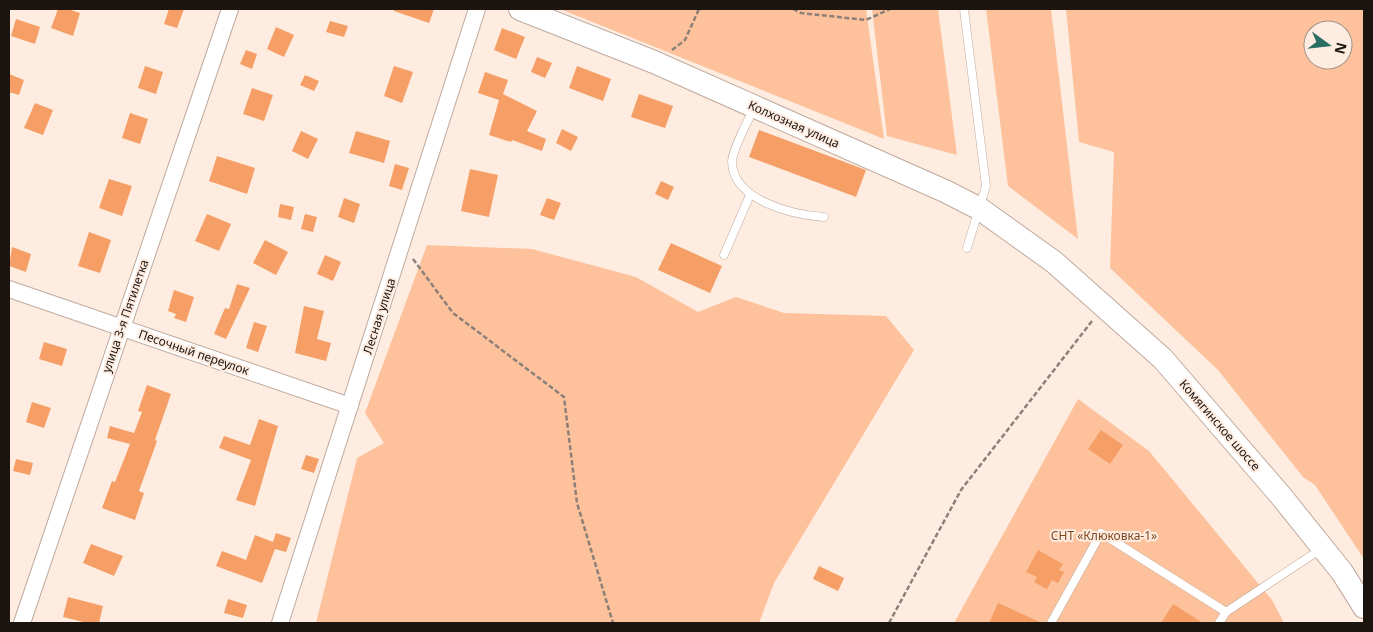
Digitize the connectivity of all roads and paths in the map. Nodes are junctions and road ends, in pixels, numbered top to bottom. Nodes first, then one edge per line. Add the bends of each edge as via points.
1 (230, 9) edge
2 (477, 9) edge
3 (520, 9) edge
4 (699, 9) edge
5 (793, 9) edge
6 (890, 9) edge
7 (964, 9) edge
8 (654, 62) junction
9 (754, 106) junction
10 (750, 195) junction
11 (980, 209) junction
12 (824, 217) dead end
13 (402, 244) junction
14 (967, 248) dead end
15 (724, 255) dead end
16 (1054, 262) joint
17 (9, 289) edge
18 (1103, 306) junction
19 (120, 327) junction
20 (350, 406) junction
21 (1323, 548) junction
22 (1364, 606) edge
23 (1226, 612) junction
24 (22, 623) edge
25 (280, 623) edge
26 (613, 623) edge
27 (889, 623) edge
28 (1051, 623) edge
29 (1219, 623) edge

1 - 19 street, улица 3-я Пятилетка
2 - 13 street, Лесная улица
3 - 8 street, Колхозная улица
4 - 8 path via 685,40
5 - 6 path via 801,13 866,20
7 - 11 lane via 986,186
8 - 9 street, Колхозная улица
9 - 10 lane via 732,160 734,176
9 - 11 street, Колхозная улица
10 - 12 lane via 800,215
10 - 15 lane
11 - 14 lane
11 - 16 street, Колхозная улица
13 - 20 street, Лесная улица
13 - 26 path via 453,313 564,398 577,503
16 - 18 street, Комягинское шоссе
17 - 19 street, Песочный переулок
18 - 21 street, Комягинское шоссе via 1163,359
18 - 27 path via 960,490
19 - 20 street, Песочный переулок
19 - 24 street, улица 3-я Пятилетка
20 - 25 street, Лесная улица
21 - 22 street, Комягинское шоссе
21 - 23 lane
23 - 28 lane via 1101,533
23 - 29 lane

